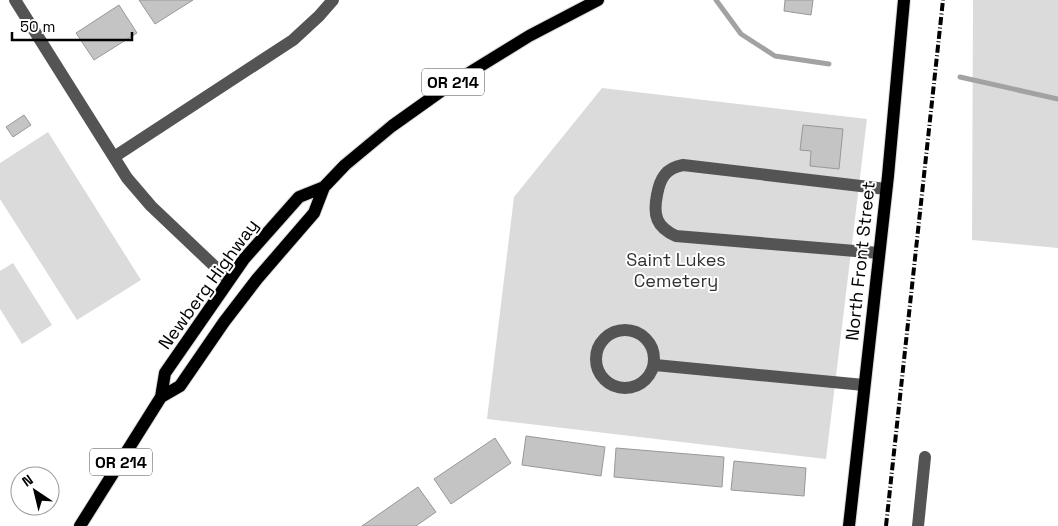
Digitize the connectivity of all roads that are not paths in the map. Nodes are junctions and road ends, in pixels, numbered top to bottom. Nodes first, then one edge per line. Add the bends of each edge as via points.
1 (15, 0) edge
2 (333, 0) edge
3 (598, 0) edge
4 (904, 0) edge
5 (114, 157) junction
6 (324, 187) junction
7 (886, 189) junction
8 (879, 253) junction
9 (229, 280) junction
10 (655, 365) junction
11 (864, 385) junction
12 (161, 397) junction
13 (925, 457) dead end
14 (80, 526) edge
15 (849, 526) edge
16 (918, 526) edge

1 - 5 street
2 - 5 street via 292,40
3 - 6 main road, Newberg Highway / OR 214 via 521,40 429,99 366,146
4 - 7 main road, North Front Street
5 - 9 street via 151,206
6 - 9 main road, Newberg Highway / OR 214 via 298,197
6 - 12 main road, Newberg Highway / OR 214 via 314,213 257,279 180,386
7 - 8 main road, North Front Street
7 - 8 street via 683,165 668,170 662,177 654,208 661,226 676,236
8 - 11 main road, North Front Street
9 - 12 main road, Newberg Highway / OR 214 via 165,373
10 - 10 street via 654,352 648,340 638,332 625,329 602,341 596,353 597,367 603,378 620,388 639,386
10 - 11 street
11 - 15 main road, North Front Street
12 - 14 main road, Newberg Highway / OR 214
13 - 16 street

